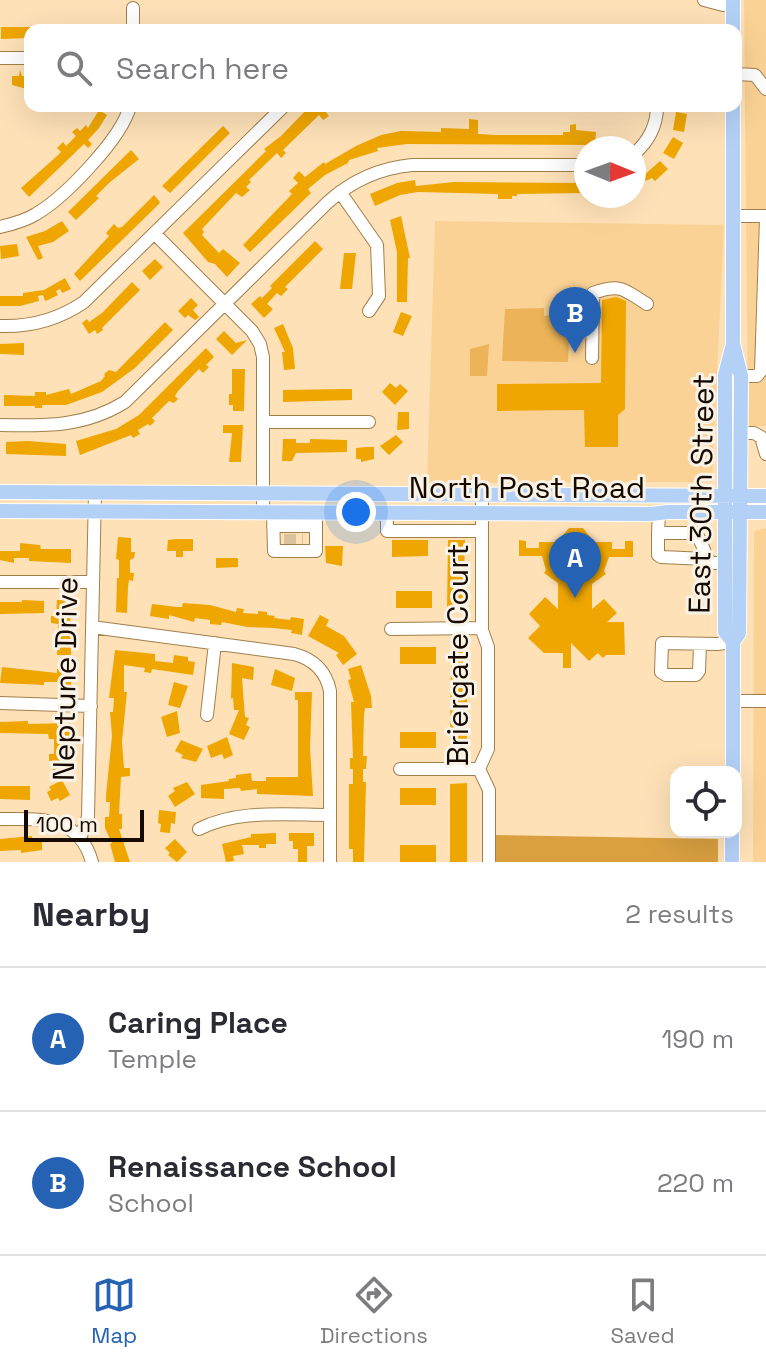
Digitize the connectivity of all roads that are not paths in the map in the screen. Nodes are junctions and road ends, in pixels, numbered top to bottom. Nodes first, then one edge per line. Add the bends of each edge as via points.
1 (704, 0) edge
2 (733, 1) edge
3 (133, 8) dead end
4 (133, 24) edge
5 (733, 24) edge
6 (0, 58) edge
7 (24, 58) edge
8 (742, 74) edge
9 (766, 89) edge
10 (128, 112) edge
11 (278, 112) edge
12 (656, 112) edge
13 (733, 112) edge
14 (646, 139) edge
15 (574, 165) edge
16 (340, 192) junction
17 (733, 216) junction
18 (766, 217) edge
19 (0, 227) edge
20 (155, 234) junction
21 (647, 304) dead end
22 (225, 305) junction
23 (369, 311) dead end
24 (0, 326) edge
25 (733, 344) junction
26 (592, 358) dead end
27 (741, 376) junction
28 (264, 422) junction
29 (369, 422) dead end
30 (0, 425) edge
31 (741, 433) junction
32 (766, 454) edge
33 (0, 492) edge
34 (95, 492) junction
35 (263, 493) junction
36 (482, 494) junction
37 (732, 495) junction
38 (766, 496) edge
39 (0, 511) edge
40 (94, 512) junction
41 (732, 512) junction
42 (766, 512) edge
43 (387, 513) junction
44 (483, 513) junction
45 (659, 513) junction
46 (270, 517) junction
47 (316, 519) junction
48 (482, 531) junction
49 (658, 533) junction
50 (707, 559) junction
51 (725, 563) junction
52 (0, 582) edge
53 (93, 582) junction
54 (92, 627) junction
55 (482, 628) junction
56 (391, 629) dead end
57 (733, 642) junction
58 (215, 643) junction
59 (700, 645) junction
60 (733, 701) junction
61 (766, 701) edge
62 (0, 703) edge
63 (91, 706) junction
64 (207, 715) dead end
65 (733, 766) edge
66 (400, 769) dead end
67 (479, 769) junction
68 (330, 815) junction
69 (0, 819) edge
70 (199, 829) dead end
71 (80, 838) junction
72 (732, 838) edge
73 (92, 862) edge
74 (330, 862) edge
75 (489, 862) edge
76 (732, 862) edge

1 - 2 street via 723,5
2 - 5 main road
3 - 4 street
6 - 7 street
8 - 9 street via 755,75
10 - 19 street via 112,143 54,200 26,219
11 - 20 street
12 - 14 street
13 - 17 main road, East 30th Street
15 - 16 street via 412,165 376,173
16 - 22 street
16 - 23 street via 377,245 379,296
17 - 18 street
17 - 25 main road, East 30th Street
18 - 27 street via 761,371
20 - 22 street
20 - 24 street via 78,307 40,323
21 - 26 street via 623,288 593,293
22 - 28 street via 260,344
22 - 30 street via 135,394 110,411 62,425
25 - 27 main road, East 30th Street
25 - 37 main road, East 30th Street via 725,375
27 - 31 main road, East 30th Street
28 - 29 street
28 - 35 street
31 - 32 street via 761,437
31 - 37 main road, East 30th Street
33 - 34 main road, North Post Road
34 - 35 main road, North Post Road
34 - 40 street, Neptune Drive
35 - 36 main road, North Post Road
35 - 46 street
36 - 37 main road, North Post Road
36 - 44 street, Briergate Court
37 - 38 main road, North Post Road
37 - 41 main road, East 30th Street
39 - 40 main road, North Post Road
40 - 46 main road, North Post Road
40 - 53 street, Neptune Drive
41 - 42 main road, North Post Road
41 - 45 main road, North Post Road
41 - 51 main road, East 30th Street
41 - 57 main road, East 30th Street via 739,633
43 - 44 main road, North Post Road
43 - 47 main road, North Post Road
43 - 48 street via 387,531
44 - 45 main road, North Post Road
44 - 48 street, Briergate Court
45 - 49 street
46 - 47 main road, North Post Road
46 - 47 street via 279,540 274,551 316,551 309,540
48 - 55 street, Briergate Court
49 - 50 street via 695,533
49 - 50 street via 661,557
50 - 51 street
51 - 57 main road, East 30th Street via 725,632
52 - 53 street
53 - 54 street, Neptune Drive
54 - 58 street
54 - 63 street, Neptune Drive
55 - 56 street
55 - 67 street, Briergate Court via 488,647 488,749
57 - 59 street
57 - 60 main road, East 30th Street
58 - 64 street
58 - 68 street via 299,655 327,680
59 - 59 street via 662,643 660,670 696,675
60 - 61 street
60 - 65 main road, East 30th Street
62 - 63 street
63 - 71 street, Neptune Drive via 88,817
66 - 67 street
67 - 75 street, Briergate Court via 489,790
68 - 70 street via 242,816
68 - 74 street
69 - 71 street via 53,821
71 - 73 street
72 - 76 main road

